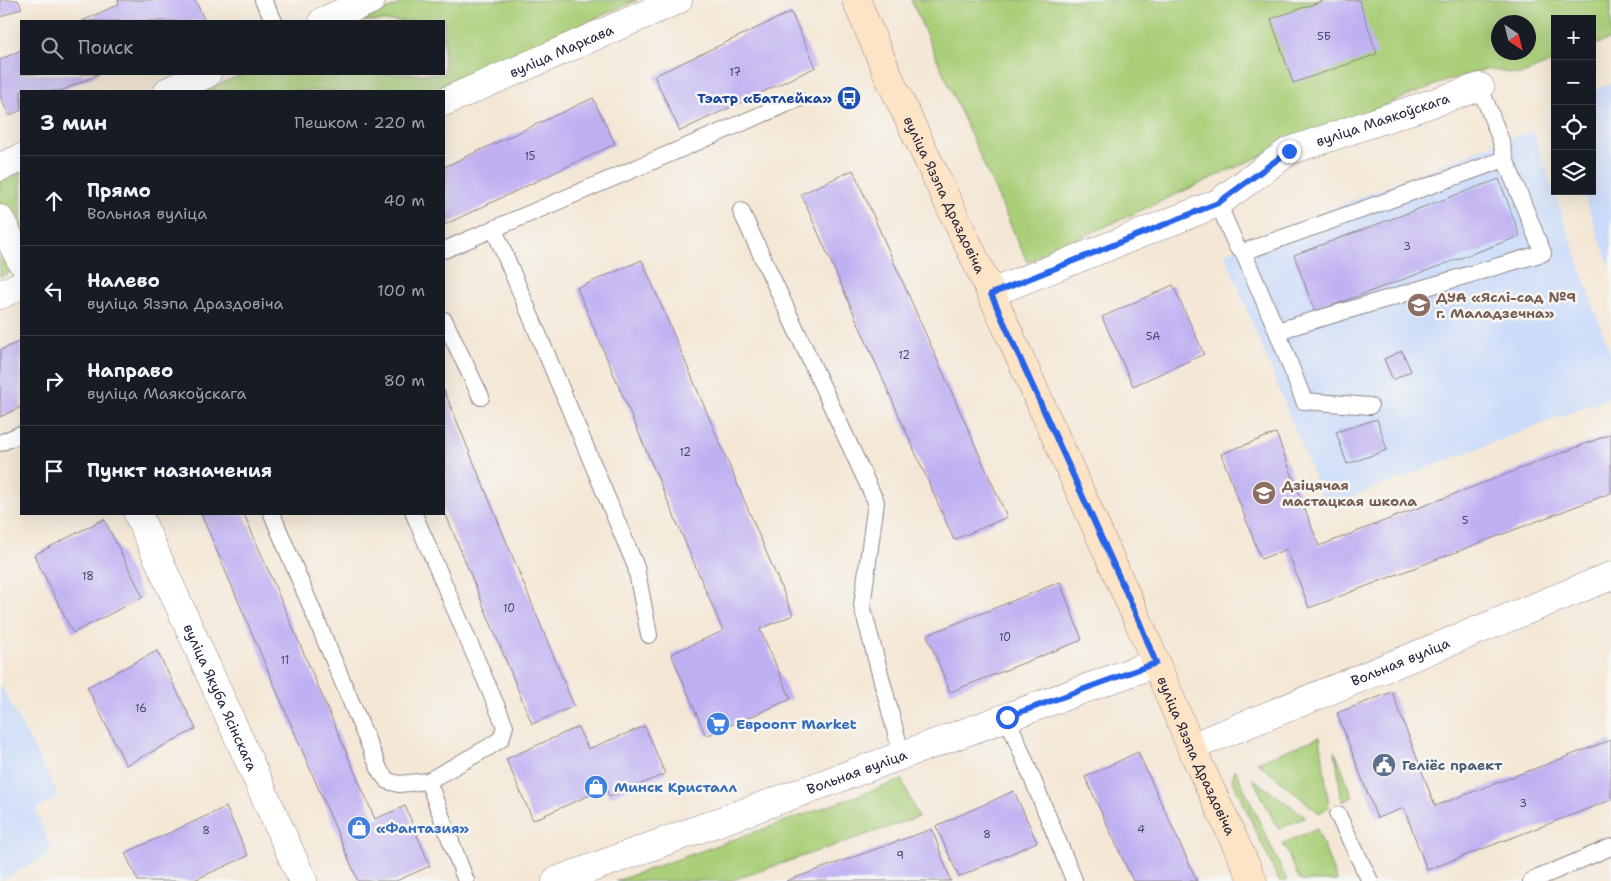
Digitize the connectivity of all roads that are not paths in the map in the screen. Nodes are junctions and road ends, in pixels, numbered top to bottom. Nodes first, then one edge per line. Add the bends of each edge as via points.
1 (263, 0) edge
2 (371, 0) edge
3 (678, 0) edge
4 (856, 0) edge
5 (273, 20) edge
6 (325, 20) edge
7 (205, 75) edge
8 (1480, 87) joint
9 (170, 90) edge
10 (798, 99) dead end
11 (445, 102) edge
12 (20, 158) edge
13 (1505, 160) junction
14 (0, 167) edge
15 (1218, 203) junction
16 (742, 211) dead end
17 (0, 219) edge
18 (494, 228) junction
19 (445, 250) edge
20 (1243, 252) junction
21 (20, 259) edge
22 (20, 285) edge
23 (991, 294) junction
24 (0, 295) edge
25 (445, 322) edge
26 (1277, 331) junction
27 (481, 397) dead end
28 (1370, 406) dead end
29 (20, 434) edge
30 (0, 443) edge
31 (138, 515) edge
32 (272, 515) edge
33 (414, 515) edge
34 (1611, 576) edge
35 (649, 635) dead end
36 (1156, 663) junction
37 (1007, 717) junction
38 (1191, 747) junction
39 (902, 756) junction
40 (428, 780) junction
41 (1338, 814) dead end
42 (1611, 847) edge
43 (303, 881) edge
44 (466, 881) edge
45 (556, 881) edge
46 (1074, 881) edge
47 (1253, 881) edge
48 (1370, 881) edge
49 (1531, 881) edge

1 - 5 lane
2 - 6 street
3 - 11 street, вуліца Маркава
4 - 23 street, вуліца Язэпа Драздовіча
7 - 9 street
8 - 13 lane via 1501,140
8 - 15 street, вуліца Маякоўскага via 1289,151
10 - 18 lane
12 - 14 street
13 - 20 lane
13 - 26 lane via 1543,253
15 - 20 lane via 1237,246
15 - 23 street, вуліца Маякоўскага
16 - 39 lane via 876,502 862,606
17 - 21 street
18 - 19 lane
18 - 35 lane via 636,567
20 - 26 lane
22 - 24 street
23 - 36 street, вуліца Язэпа Драздовіча
25 - 27 lane
26 - 28 lane via 1304,401
29 - 30 lane
31 - 43 street, вуліца Якуба Ясінскага
32 - 40 lane via 381,773 388,781 399,784
33 - 40 lane via 504,726 501,739
34 - 38 street, Вольная вуліца
36 - 37 street, Вольная вуліца
36 - 38 street, вуліца Язэпа Драздовіча
37 - 39 street, Вольная вуліца
37 - 46 lane
38 - 47 street, вуліца Язэпа Драздовіча
39 - 45 street, Вольная вуліца
40 - 44 lane
41 - 48 lane
42 - 49 lane

